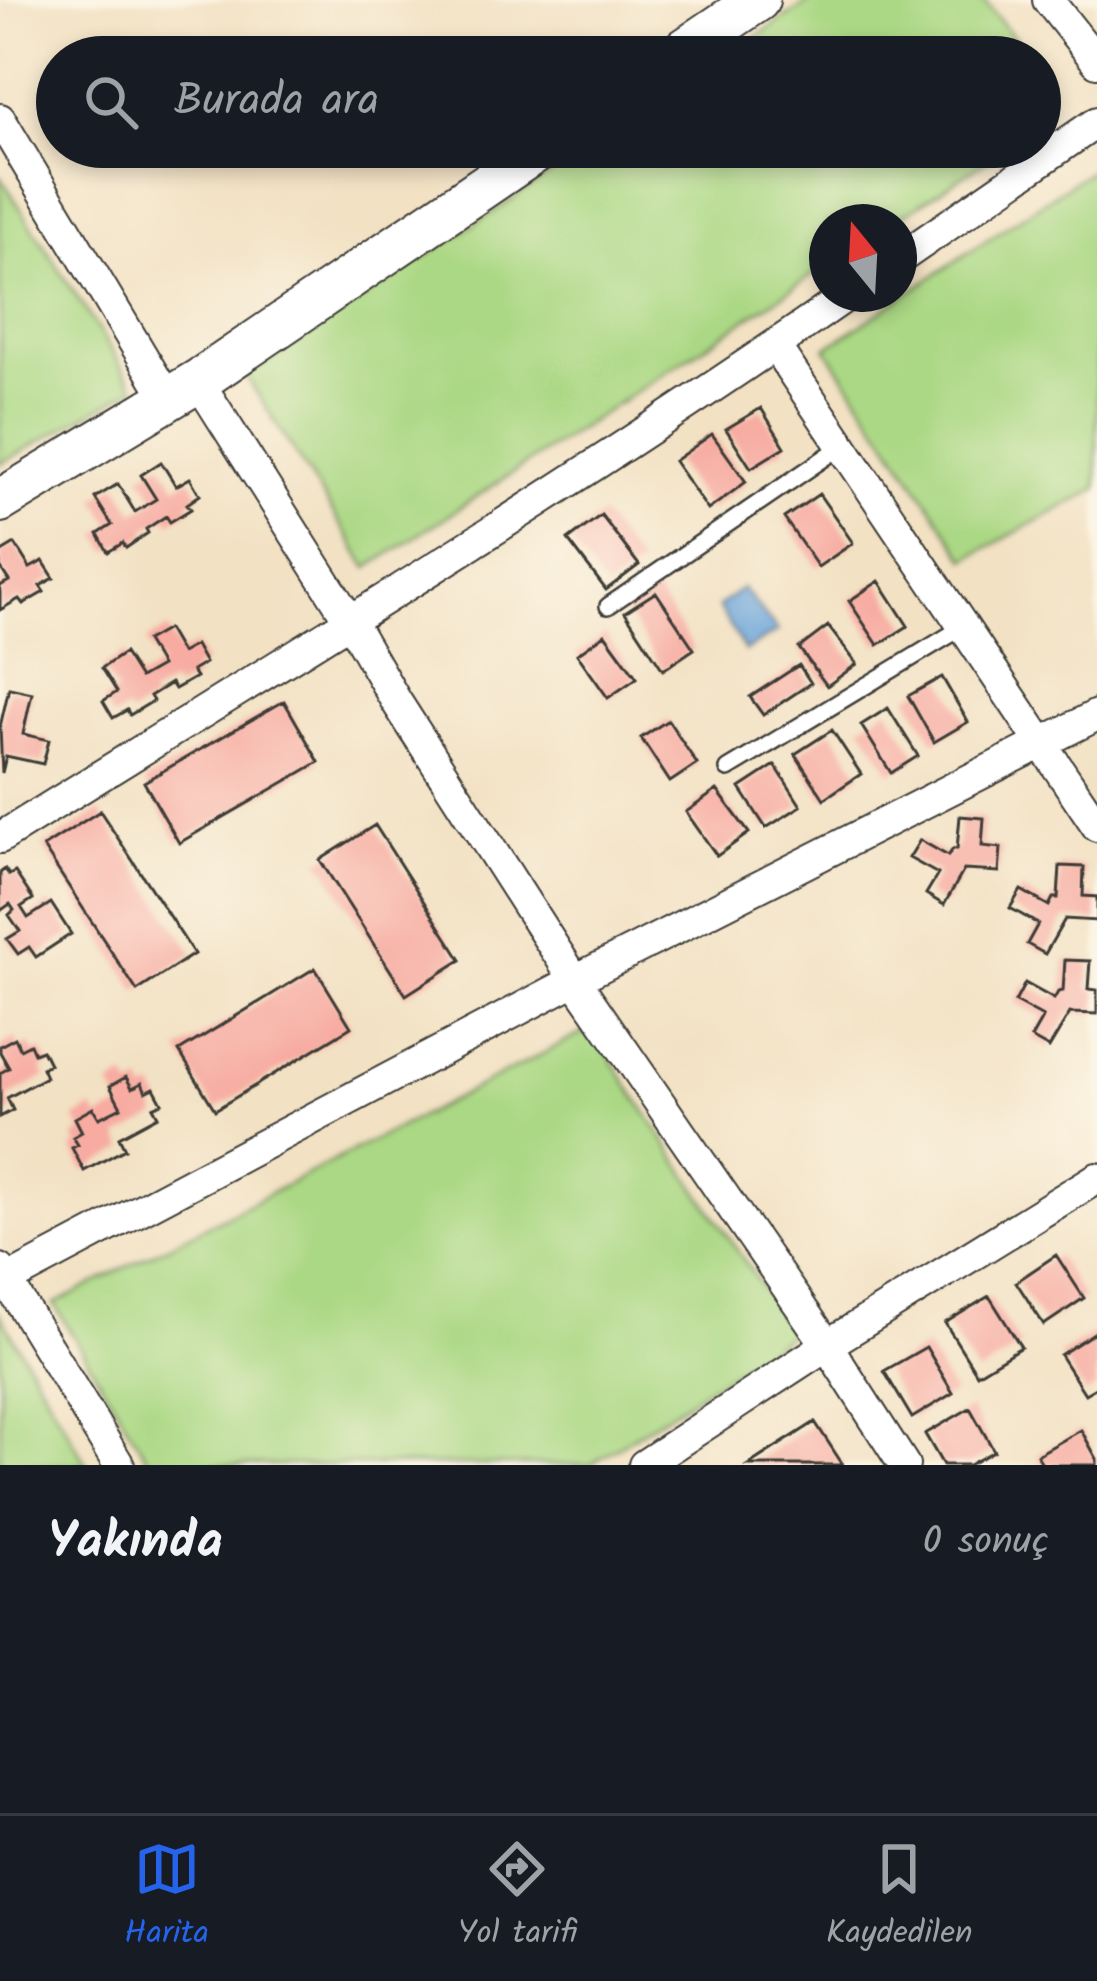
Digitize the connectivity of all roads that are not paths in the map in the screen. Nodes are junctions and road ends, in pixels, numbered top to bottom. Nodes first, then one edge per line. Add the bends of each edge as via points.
1 (758, 0) edge
2 (1048, 0) edge
3 (705, 36) edge
4 (1097, 62) edge
5 (1097, 122) edge
6 (3, 130) edge
7 (1061, 147) edge
8 (511, 168) edge
9 (1031, 168) edge
10 (917, 247) edge
11 (823, 312) edge
12 (775, 346) junction
13 (183, 390) junction
14 (842, 446) junction
15 (0, 501) edge
16 (608, 606) dead end
17 (350, 621) junction
18 (963, 627) junction
19 (1097, 715) edge
20 (1041, 743) junction
21 (728, 769) dead end
22 (1097, 826) edge
23 (0, 838) edge
24 (575, 980) junction
25 (1097, 1178) edge
26 (2, 1278) edge
27 (827, 1345) junction
28 (119, 1465) edge
29 (644, 1465) edge
30 (904, 1465) edge

1 - 3 street
2 - 4 street
5 - 7 street
6 - 13 street
8 - 13 street
9 - 10 street
11 - 12 street
12 - 14 street
12 - 17 street
13 - 15 street
13 - 17 street
14 - 16 lane
14 - 18 street
17 - 23 street
17 - 24 street
18 - 20 street
18 - 21 lane
19 - 20 street
20 - 22 street
20 - 24 street
24 - 26 street
24 - 27 street
25 - 27 street
26 - 28 street
27 - 29 street
27 - 30 street

